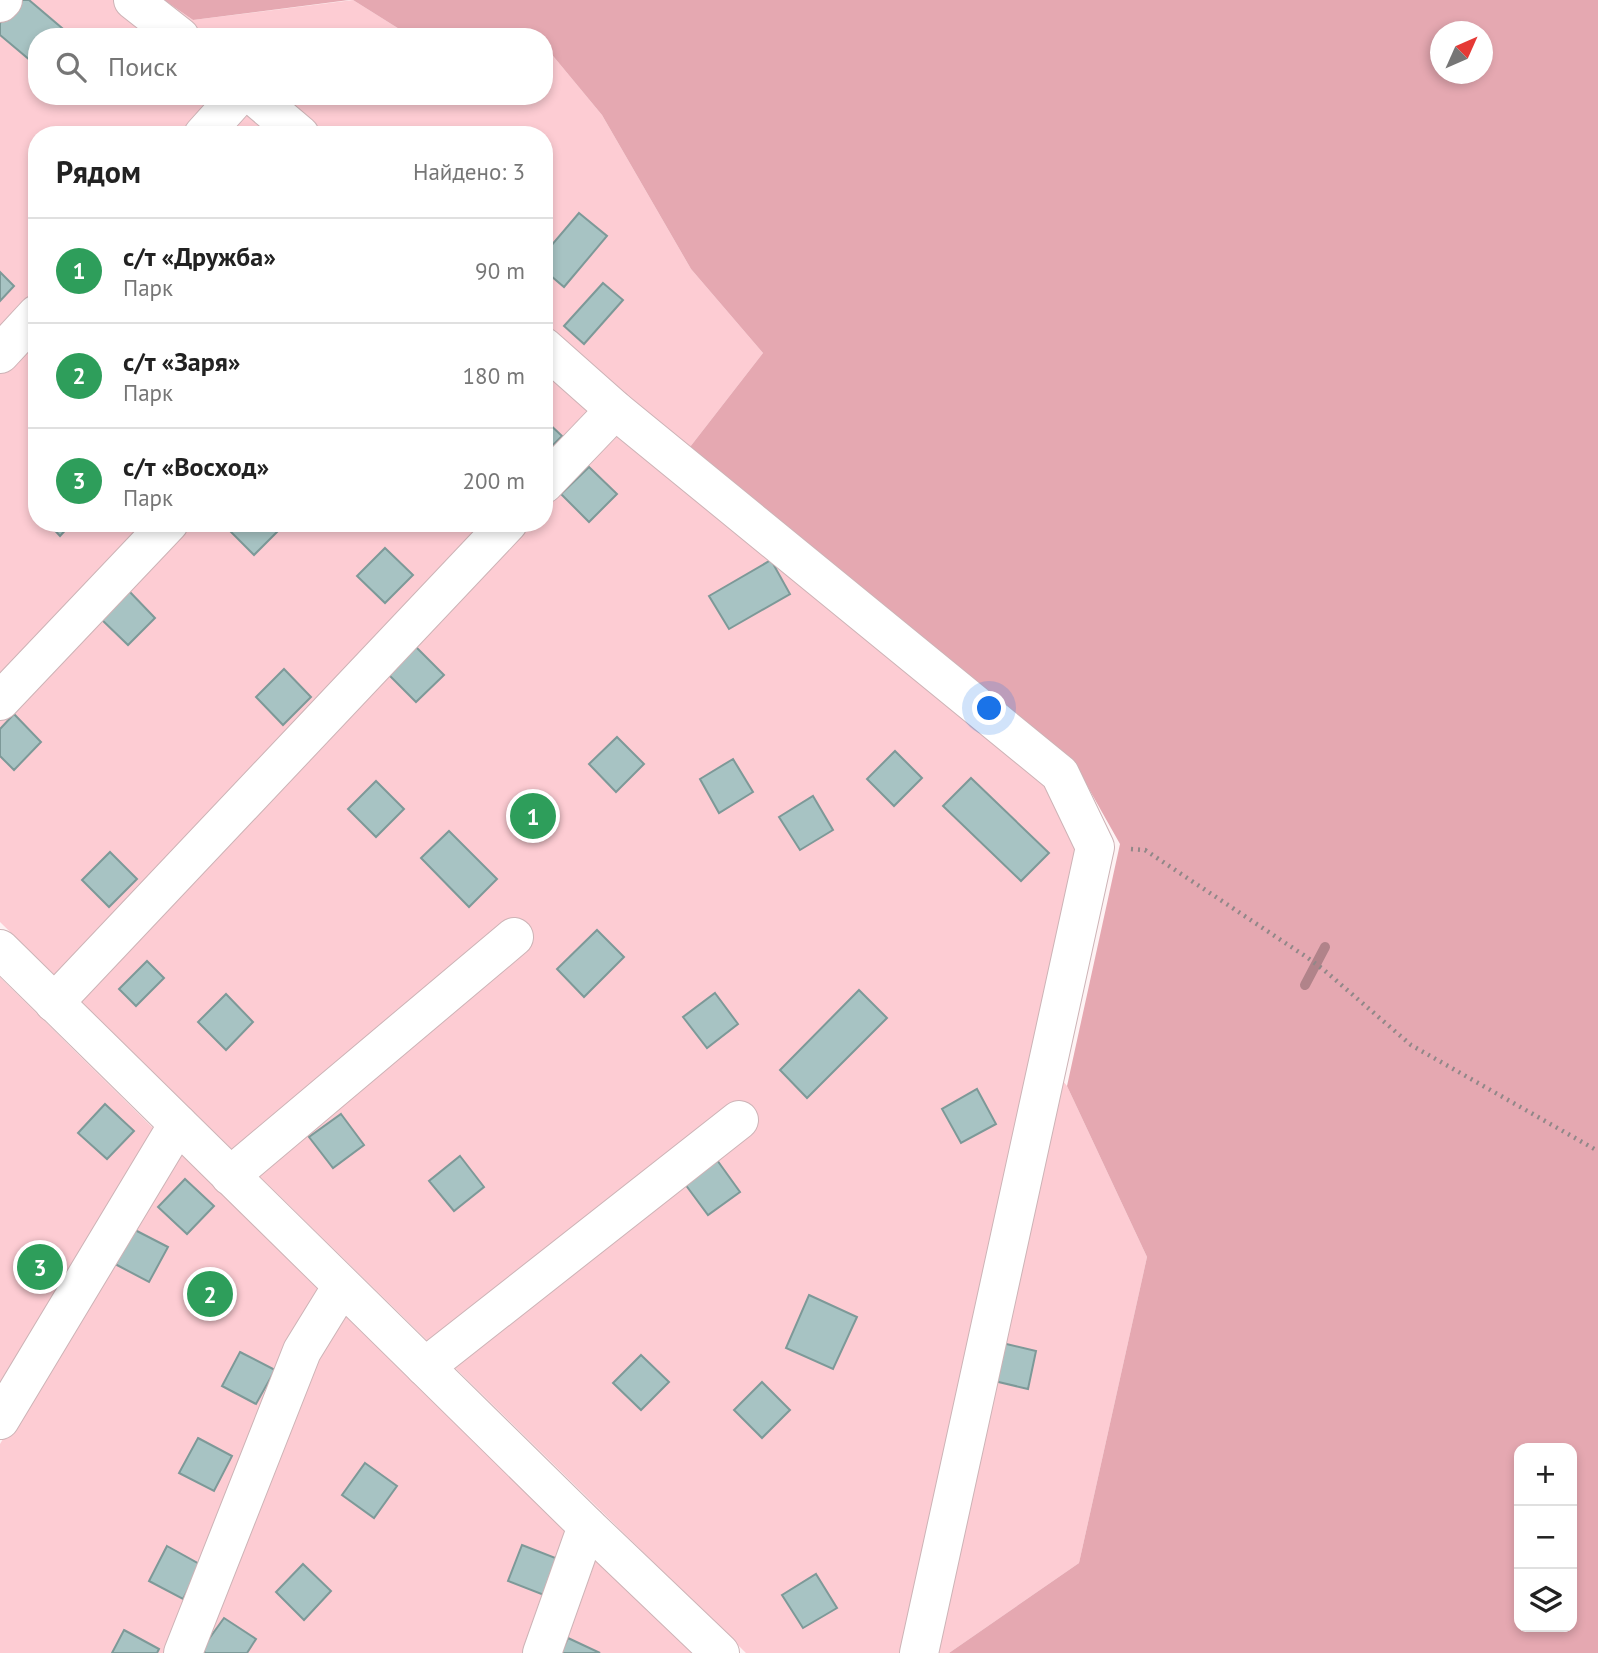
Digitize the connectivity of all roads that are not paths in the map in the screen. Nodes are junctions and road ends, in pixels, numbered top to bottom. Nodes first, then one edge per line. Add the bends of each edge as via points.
1 (133, 0) edge
2 (169, 28) edge
3 (230, 105) edge
4 (265, 105) edge
5 (211, 126) edge
6 (289, 126) edge
7 (28, 324) edge
8 (0, 354) edge
9 (553, 355) edge
10 (615, 410) junction
11 (553, 475) edge
12 (160, 532) edge
13 (499, 532) edge
14 (0, 701) edge
15 (514, 937) dead end
16 (0, 949) edge
17 (54, 1003) junction
18 (739, 1120) dead end
19 (178, 1124) junction
20 (230, 1176) junction
21 (342, 1286) junction
22 (425, 1367) junction
23 (0, 1420) edge
24 (587, 1526) junction
25 (183, 1653) edge
26 (542, 1653) edge
27 (720, 1653) edge
28 (919, 1653) edge

1 - 2 street
3 - 5 street
4 - 6 street
7 - 8 street
9 - 10 street
10 - 11 street
10 - 28 street via 1060,774 1095,847
12 - 14 street
13 - 17 street
15 - 20 street
16 - 17 street
17 - 19 street
18 - 22 street
19 - 20 street
19 - 23 street
20 - 21 street
21 - 22 street
21 - 25 street via 302,1351
22 - 24 street
24 - 26 street
24 - 27 street

